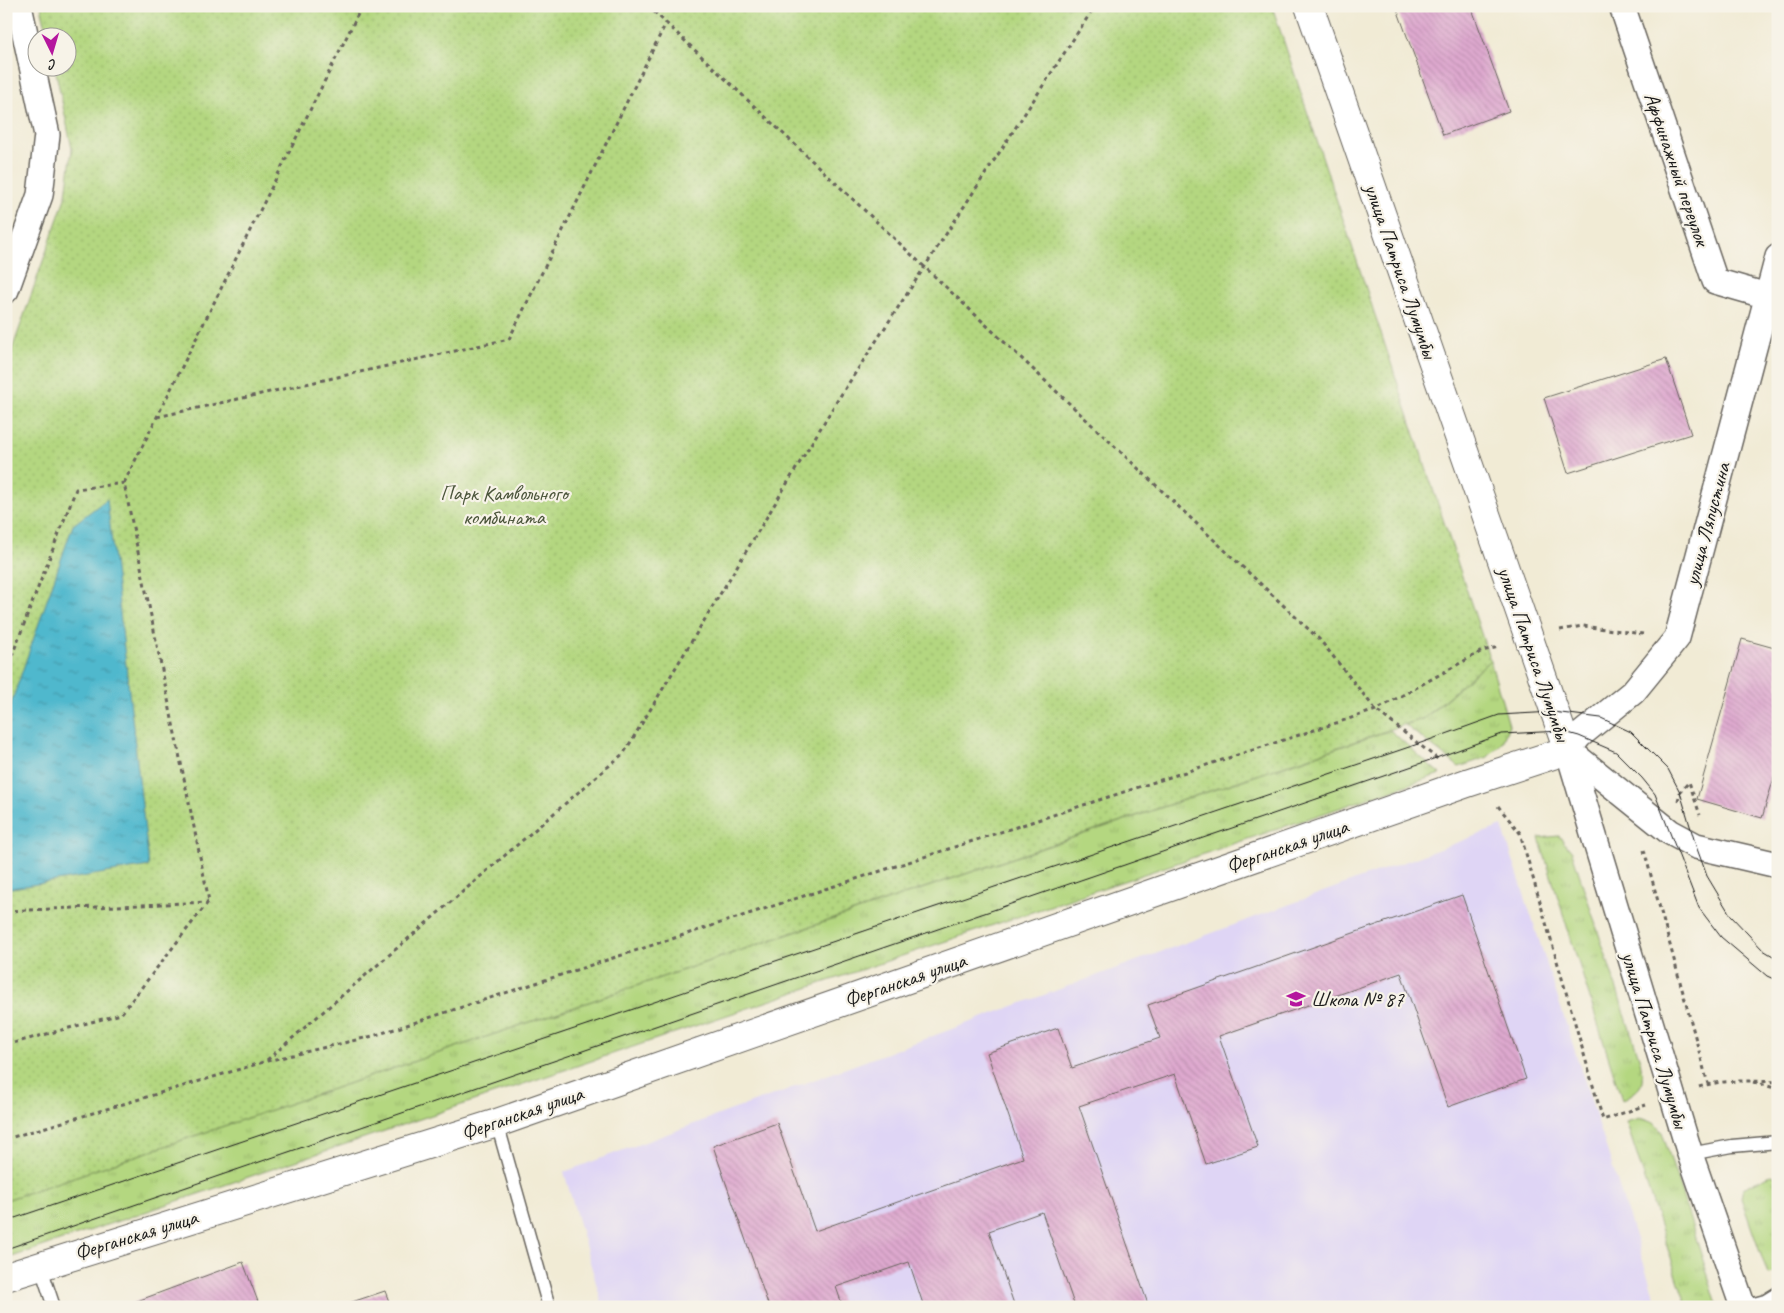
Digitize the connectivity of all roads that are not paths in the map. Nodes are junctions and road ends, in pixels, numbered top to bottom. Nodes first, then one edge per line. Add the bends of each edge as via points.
1 (19, 6) edge
2 (1309, 6) edge
3 (1622, 6) edge
4 (1778, 257) edge
5 (6, 290) edge
6 (1767, 296) junction
7 (1568, 750) junction
8 (1778, 865) edge
9 (497, 1123) junction
10 (1778, 1142) edge
11 (1690, 1154) junction
12 (40, 1265) junction
13 (6, 1277) edge
14 (1778, 1293) edge
15 (54, 1307) edge
16 (549, 1307) edge
17 (1743, 1307) edge

1 - 5 street via 47,135 40,195
2 - 7 street, улица Патриса Лумумбы
3 - 6 street, Аффинажный переулок via 1714,281
4 - 6 street, улица Ляпустина
6 - 7 street, улица Ляпустина via 1677,638 1634,692 1579,736
7 - 8 street via 1670,832 1696,846
7 - 9 street, Ферганская улица
7 - 11 street, улица Патриса Лумумбы
9 - 12 street, Ферганская улица
9 - 16 lane
10 - 11 lane
11 - 17 street, улица Патриса Лумумбы
12 - 13 street, Ферганская улица
12 - 15 lane
14 - 17 lane via 1765,1301

